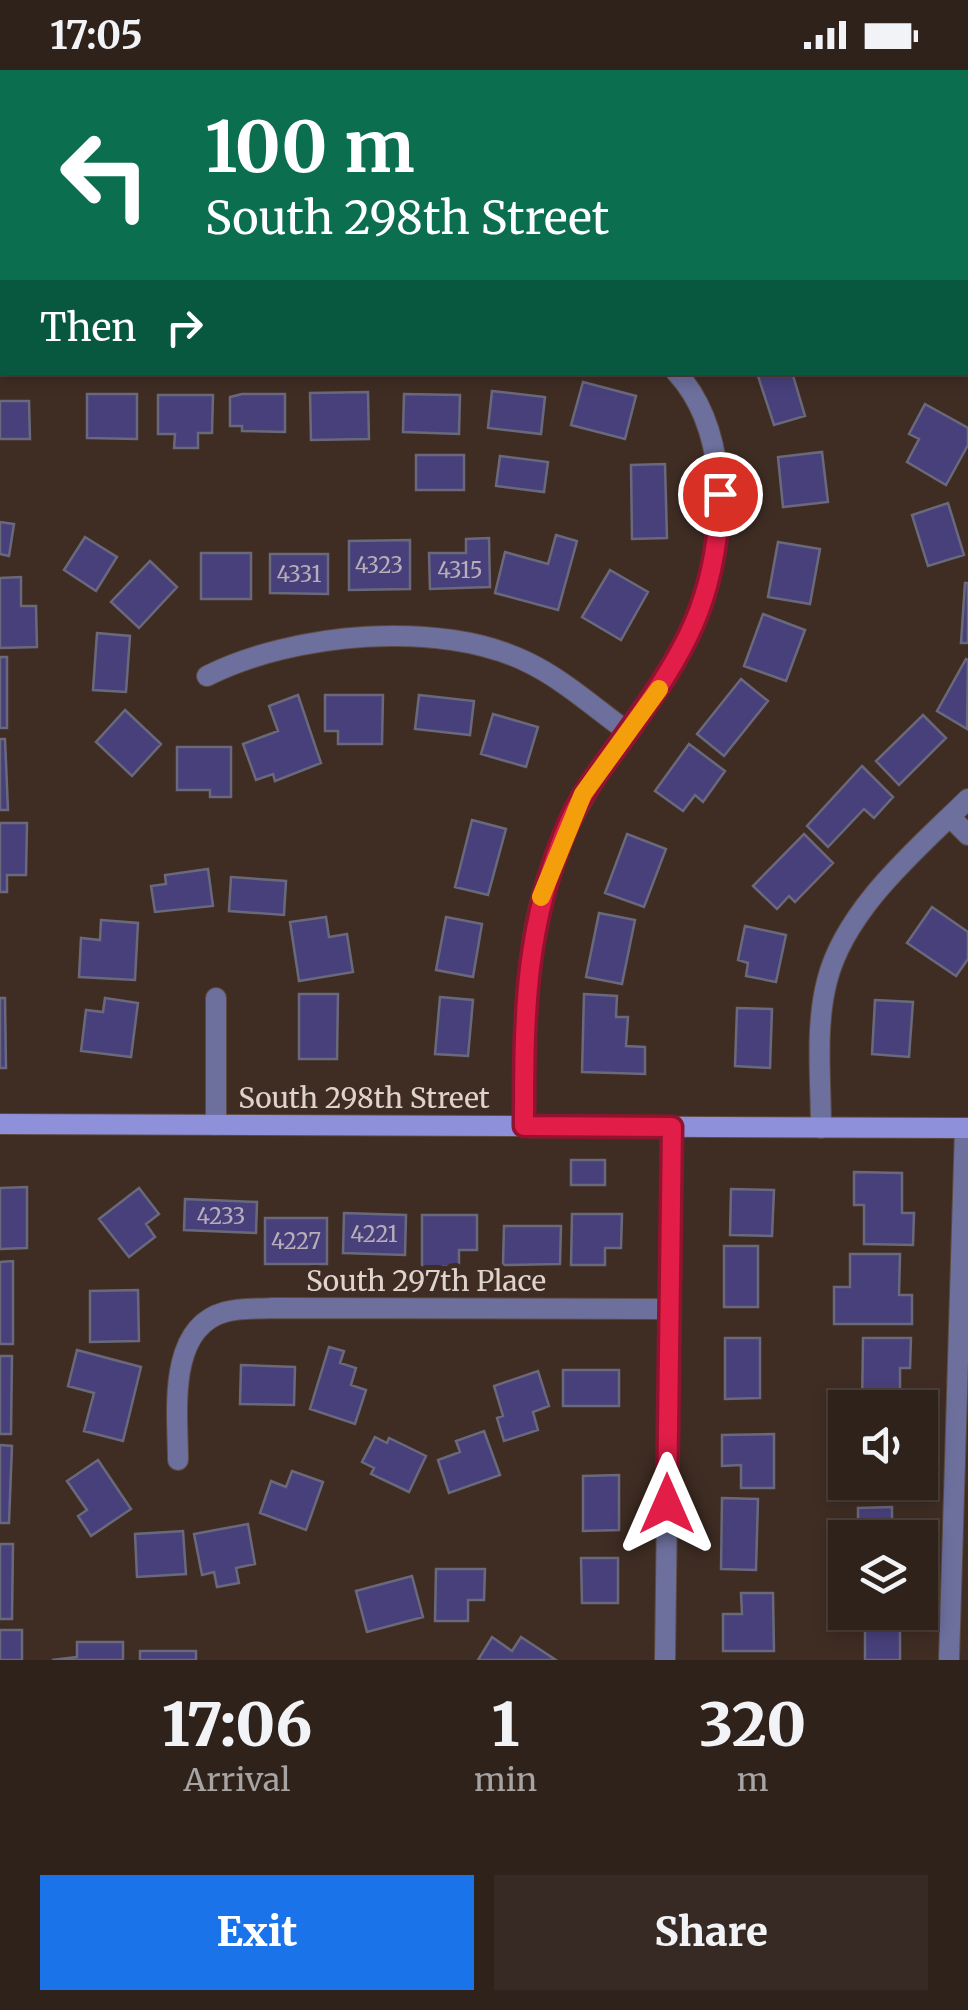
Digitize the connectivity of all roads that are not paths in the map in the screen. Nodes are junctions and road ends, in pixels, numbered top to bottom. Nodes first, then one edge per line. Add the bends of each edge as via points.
1 (678, 375) edge
2 (206, 676) dead end
3 (628, 732) junction
4 (968, 799) edge
5 (950, 817) junction
6 (968, 835) edge
7 (216, 998) dead end
8 (0, 1124) edge
9 (216, 1125) junction
10 (524, 1126) junction
11 (672, 1127) junction
12 (822, 1128) junction
13 (967, 1128) edge
14 (667, 1309) junction
15 (178, 1460) dead end
16 (665, 1660) edge
17 (949, 1660) edge

1 - 3 street via 712,438 716,544 692,634
2 - 3 street via 250,657 312,644 453,640 531,664
3 - 10 street via 583,794 542,893 526,983
4 - 5 street
5 - 6 street
5 - 12 street via 854,924 835,955 823,1008
7 - 9 street
8 - 9 street, South 298th Street
9 - 10 street, South 298th Street
10 - 11 street, South 298th Street
11 - 12 street, South 298th Street
11 - 14 street
12 - 13 street, South 298th Street
13 - 17 street
14 - 15 street, South 297th Place via 226,1312 194,1336 180,1367
14 - 16 street

